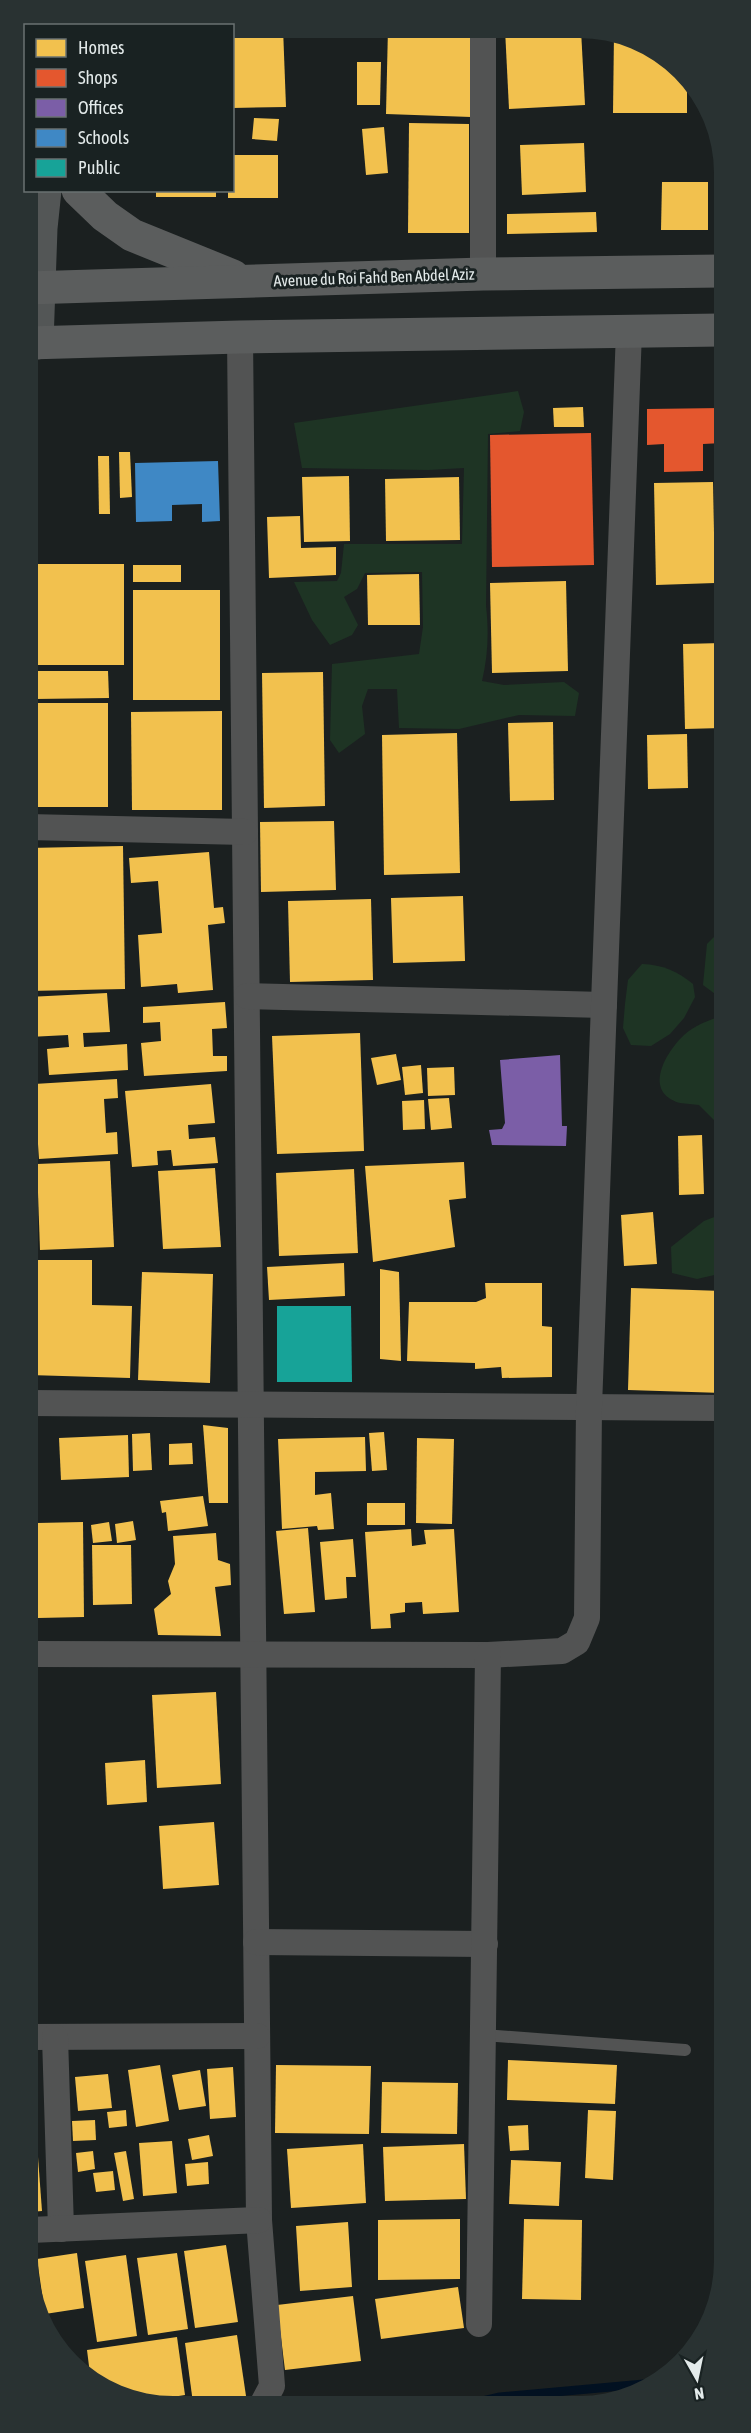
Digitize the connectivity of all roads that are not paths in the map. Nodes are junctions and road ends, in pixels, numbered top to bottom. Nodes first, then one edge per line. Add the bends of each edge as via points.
1 (483, 38) edge
2 (45, 192) edge
3 (80, 192) edge
4 (38, 247) edge
5 (714, 271) edge
6 (483, 273) junction
7 (246, 281) junction
8 (38, 288) edge
9 (714, 330) edge
10 (629, 331) junction
11 (240, 337) junction
12 (38, 343) edge
13 (38, 827) edge
14 (245, 832) junction
15 (247, 996) junction
16 (604, 1005) junction
17 (38, 1403) edge
18 (251, 1404) junction
19 (589, 1407) junction
20 (713, 1408) edge
21 (38, 1654) edge
22 (253, 1654) junction
23 (488, 1655) junction
24 (256, 1942) junction
25 (485, 1944) junction
26 (483, 2035) junction
27 (257, 2036) junction
28 (38, 2037) edge
29 (55, 2037) junction
30 (685, 2050) dead end
31 (259, 2220) junction
32 (61, 2229) junction
33 (38, 2230) edge
34 (479, 2324) dead end
35 (267, 2396) edge

1 - 6 street
2 - 4 main road
3 - 7 main road via 132,235
5 - 6 main road, Avenue du Roi Fahd Ben Abdel Aziz
6 - 7 main road, Avenue du Roi Fahd Ben Abdel Aziz
7 - 8 main road, Avenue du Roi Fahd Ben Abdel Aziz
9 - 10 main road
10 - 11 main road
10 - 16 street
11 - 12 main road
11 - 14 street
13 - 14 street
14 - 15 street
15 - 16 street
15 - 18 street
16 - 19 street
17 - 18 street
18 - 19 street
18 - 22 street
19 - 20 street
19 - 23 street via 587,1617 577,1642 562,1651
21 - 22 street
22 - 23 street
22 - 24 street
23 - 25 street
24 - 25 street
24 - 27 street
25 - 26 street
26 - 30 lane
26 - 34 street
27 - 29 street
27 - 31 street
28 - 29 street
29 - 32 street
31 - 32 street
31 - 35 street via 272,2386
32 - 33 street

